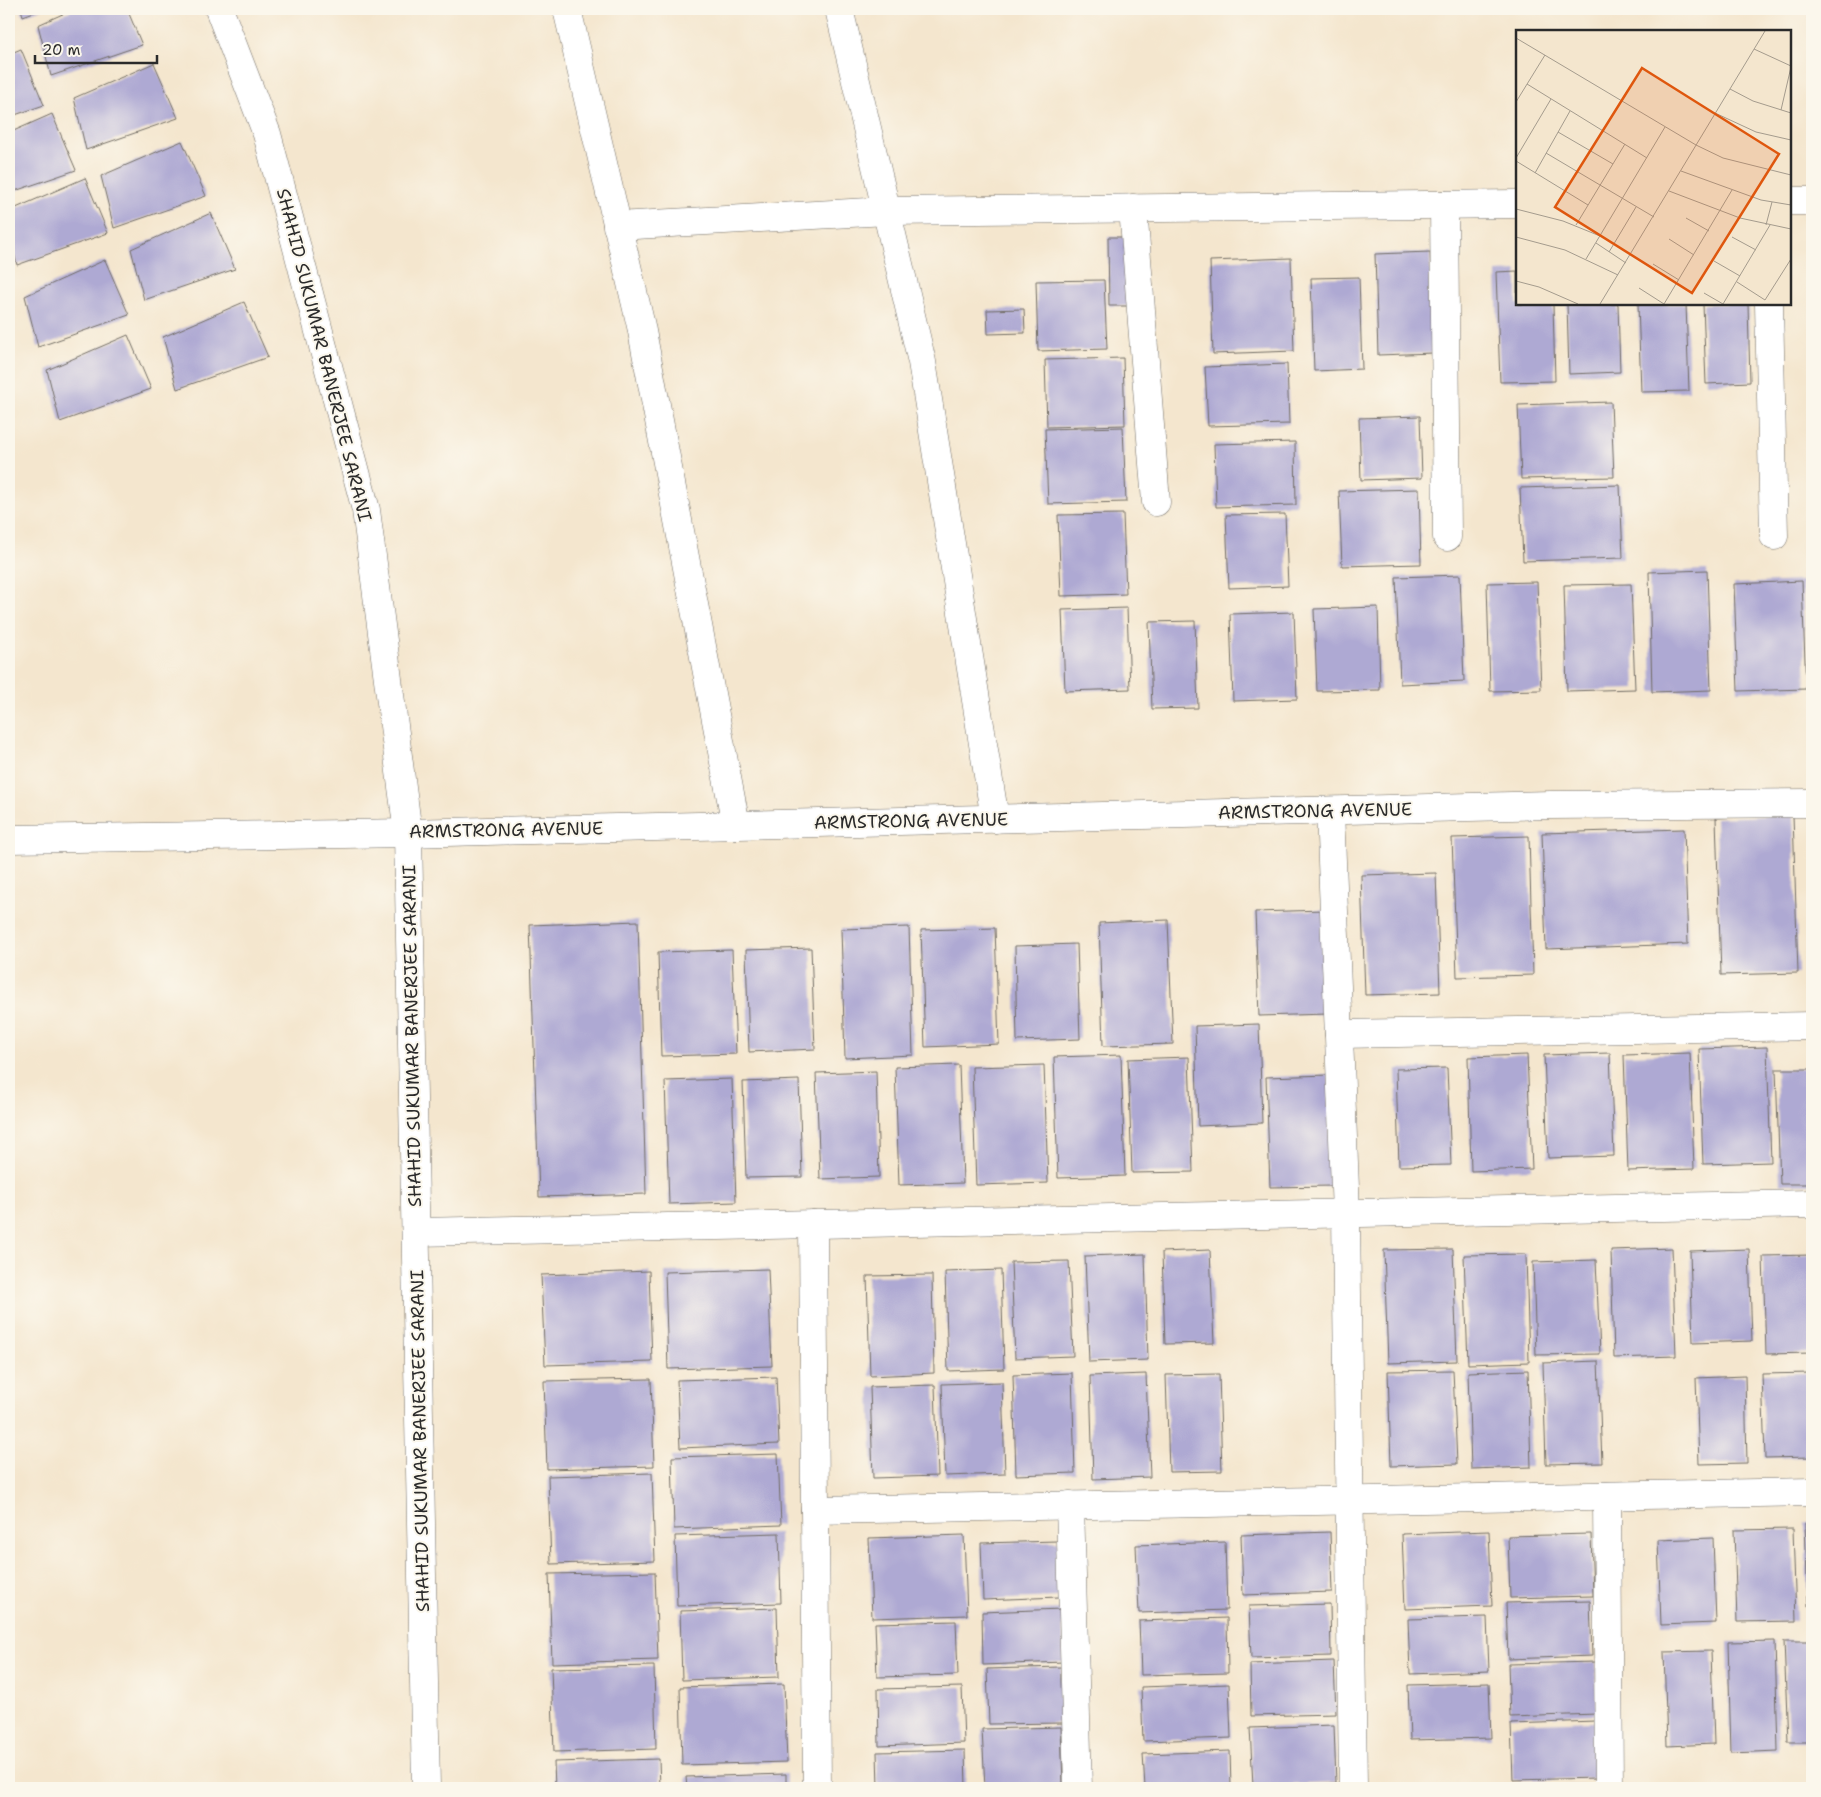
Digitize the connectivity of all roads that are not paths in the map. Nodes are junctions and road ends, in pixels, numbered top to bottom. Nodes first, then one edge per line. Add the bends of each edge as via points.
1 (219, 9) edge
2 (567, 9) edge
3 (839, 9) edge
4 (1791, 201) edge
5 (1812, 201) edge
6 (1516, 204) edge
7 (1444, 205) junction
8 (1134, 208) junction
9 (887, 211) junction
10 (617, 226) junction
11 (1768, 305) edge
12 (1156, 502) dead end
13 (1774, 536) dead end
14 (1447, 537) dead end
15 (1812, 803) edge
16 (1330, 811) junction
17 (995, 819) junction
18 (736, 825) junction
19 (408, 832) junction
20 (9, 839) edge
21 (1812, 1026) edge
22 (1338, 1034) junction
23 (1812, 1204) edge
24 (1346, 1213) junction
25 (813, 1224) junction
26 (416, 1232) junction
27 (1812, 1492) edge
28 (1607, 1496) junction
29 (1349, 1500) junction
30 (1070, 1505) junction
31 (815, 1510) junction
32 (426, 1788) edge
33 (818, 1788) edge
34 (1078, 1788) edge
35 (1353, 1788) edge
36 (1609, 1788) edge

1 - 19 street, SHAHID SUKUMAR BANERJEE SARANI via 267,134 366,510
2 - 10 street
3 - 9 street
4 - 5 street
6 - 7 street
7 - 8 street
7 - 14 street
8 - 9 street
8 - 12 street
9 - 10 street
9 - 17 street via 922,362
10 - 18 street via 641,326
11 - 13 street
15 - 16 street, ARMSTRONG AVENUE
16 - 17 street, ARMSTRONG AVENUE
16 - 22 street
17 - 18 street, ARMSTRONG AVENUE
18 - 19 street, ARMSTRONG AVENUE
19 - 20 street, ARMSTRONG AVENUE
19 - 26 street, SHAHID SUKUMAR BANERJEE SARANI
21 - 22 street
22 - 24 street
23 - 24 street
24 - 25 street
24 - 29 street
25 - 26 street
25 - 31 street
26 - 32 street, SHAHID SUKUMAR BANERJEE SARANI
27 - 28 street
28 - 29 street
28 - 36 street
29 - 30 street
29 - 35 street
30 - 31 street
30 - 34 street
31 - 33 street

